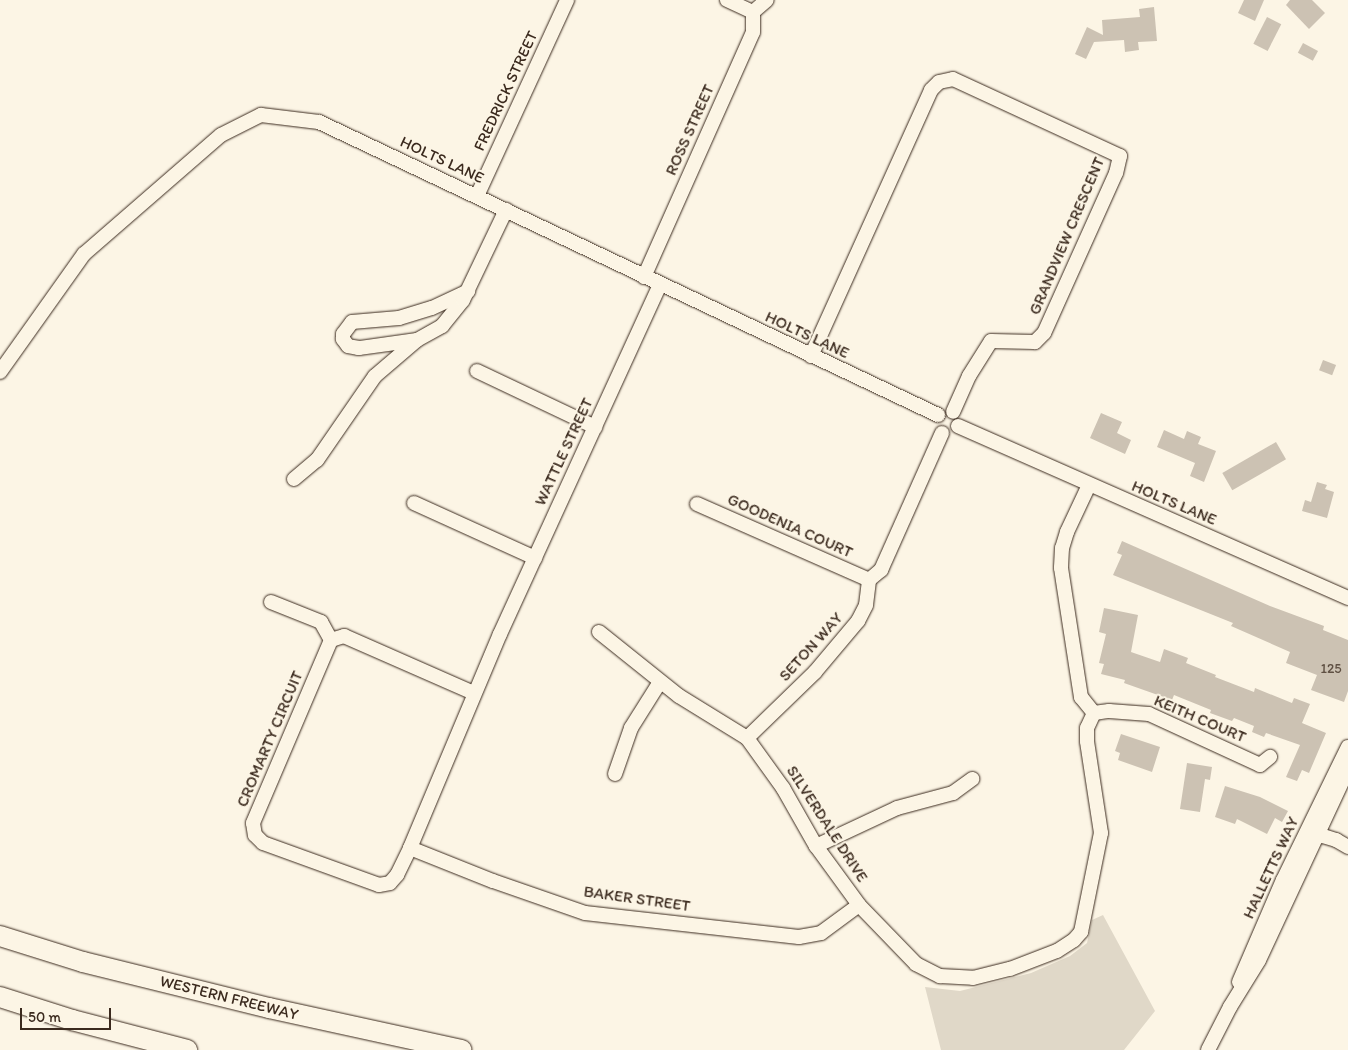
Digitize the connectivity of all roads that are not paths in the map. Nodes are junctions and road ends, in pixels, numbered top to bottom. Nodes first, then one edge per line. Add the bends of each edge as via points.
1 (567, 0) edge
2 (727, 0) edge
3 (767, 0) edge
4 (753, 12) junction
5 (477, 196) junction
6 (506, 210) junction
7 (644, 278) junction
8 (660, 284) junction
9 (468, 291) junction
10 (417, 340) junction
11 (811, 356) junction
12 (477, 371) dead end
13 (0, 372) edge
14 (953, 412) junction
15 (938, 415) junction
16 (958, 426) junction
17 (595, 427) junction
18 (942, 433) junction
19 (294, 479) dead end
20 (1089, 485) junction
21 (414, 503) dead end
22 (697, 504) dead end
23 (535, 558) junction
24 (869, 580) junction
25 (1348, 598) edge
26 (271, 602) dead end
27 (599, 632) dead end
28 (500, 634) joint
29 (331, 640) junction
30 (660, 682) junction
31 (474, 694) junction
32 (1094, 713) junction
33 (747, 738) junction
34 (1348, 747) edge
35 (1263, 766) dead end
36 (1348, 769) edge
37 (615, 774) dead end
38 (972, 779) dead end
39 (1318, 836) junction
40 (1303, 838) junction
41 (816, 846) junction
42 (1348, 847) edge
43 (410, 848) junction
44 (859, 905) junction
45 (0, 936) edge
46 (0, 997) edge
47 (1230, 1007) junction
48 (450, 1049) edge
49 (187, 1050) edge
50 (1208, 1050) edge

1 - 5 street, FREDRICK STREET
2 - 4 street
3 - 4 street
4 - 7 street, ROSS STREET via 753,32
5 - 6 street, HOLTS LANE
5 - 13 street, HOLTS LANE via 319,122 261,115 221,135 84,254
6 - 7 street, HOLTS LANE
6 - 9 street
7 - 8 street, HOLTS LANE
8 - 11 street, HOLTS LANE
8 - 17 street, WATTLE STREET
9 - 10 street via 442,326
9 - 10 street via 432,308 400,318 352,322 343,334 348,346 358,348
10 - 19 street via 375,376 317,460
11 - 14 street, GRANDVIEW CRESCENT via 931,90 939,82 953,79 1120,156 1116,173 1044,333 1035,342 991,341 969,376
11 - 15 street, HOLTS LANE
12 - 17 street
14 - 15 street via 945,411
14 - 16 street via 958,418
15 - 18 street via 936,425
16 - 18 street via 954,433
16 - 20 street, HOLTS LANE
17 - 23 street, WATTLE STREET
18 - 24 street via 881,570
20 - 25 street, HOLTS LANE
20 - 32 street via 1067,532 1061,568 1082,698
21 - 23 street
22 - 24 street, GOODENIA COURT
23 - 28 street, WATTLE STREET
24 - 33 street, SETON WAY via 866,605 858,621 815,672
26 - 29 street via 321,622
27 - 30 street, SILVERDALE DRIVE
28 - 31 street, CROMARTY CIRCUIT
29 - 31 street via 344,636
29 - 43 street, CROMARTY CIRCUIT via 253,823 255,835 263,843 379,885 390,883 397,875
30 - 33 street, SILVERDALE DRIVE
30 - 37 street via 632,728
31 - 43 street, CROMARTY CIRCUIT
32 - 35 street, KEITH COURT via 1149,714
32 - 44 street, SILVERDALE DRIVE via 1087,728 1087,741 1101,833 1080,932 1074,940 1057,951 1010,969 973,978 940,976 916,964
33 - 41 street, SILVERDALE DRIVE via 783,788
34 - 40 street, HALLETTS WAY
36 - 39 street, HALLETTS WAY
38 - 41 street via 953,793 897,808
39 - 40 street
39 - 42 street
39 - 47 street, HALLETTS WAY via 1259,960
40 - 47 street, HALLETTS WAY via 1246,960
41 - 44 street, SILVERDALE DRIVE
43 - 44 street, BAKER STREET via 585,912 799,937 821,933
45 - 48 highway, WESTERN FREEWAY via 84,962
46 - 49 highway
47 - 50 street, HALLETTS WAY

